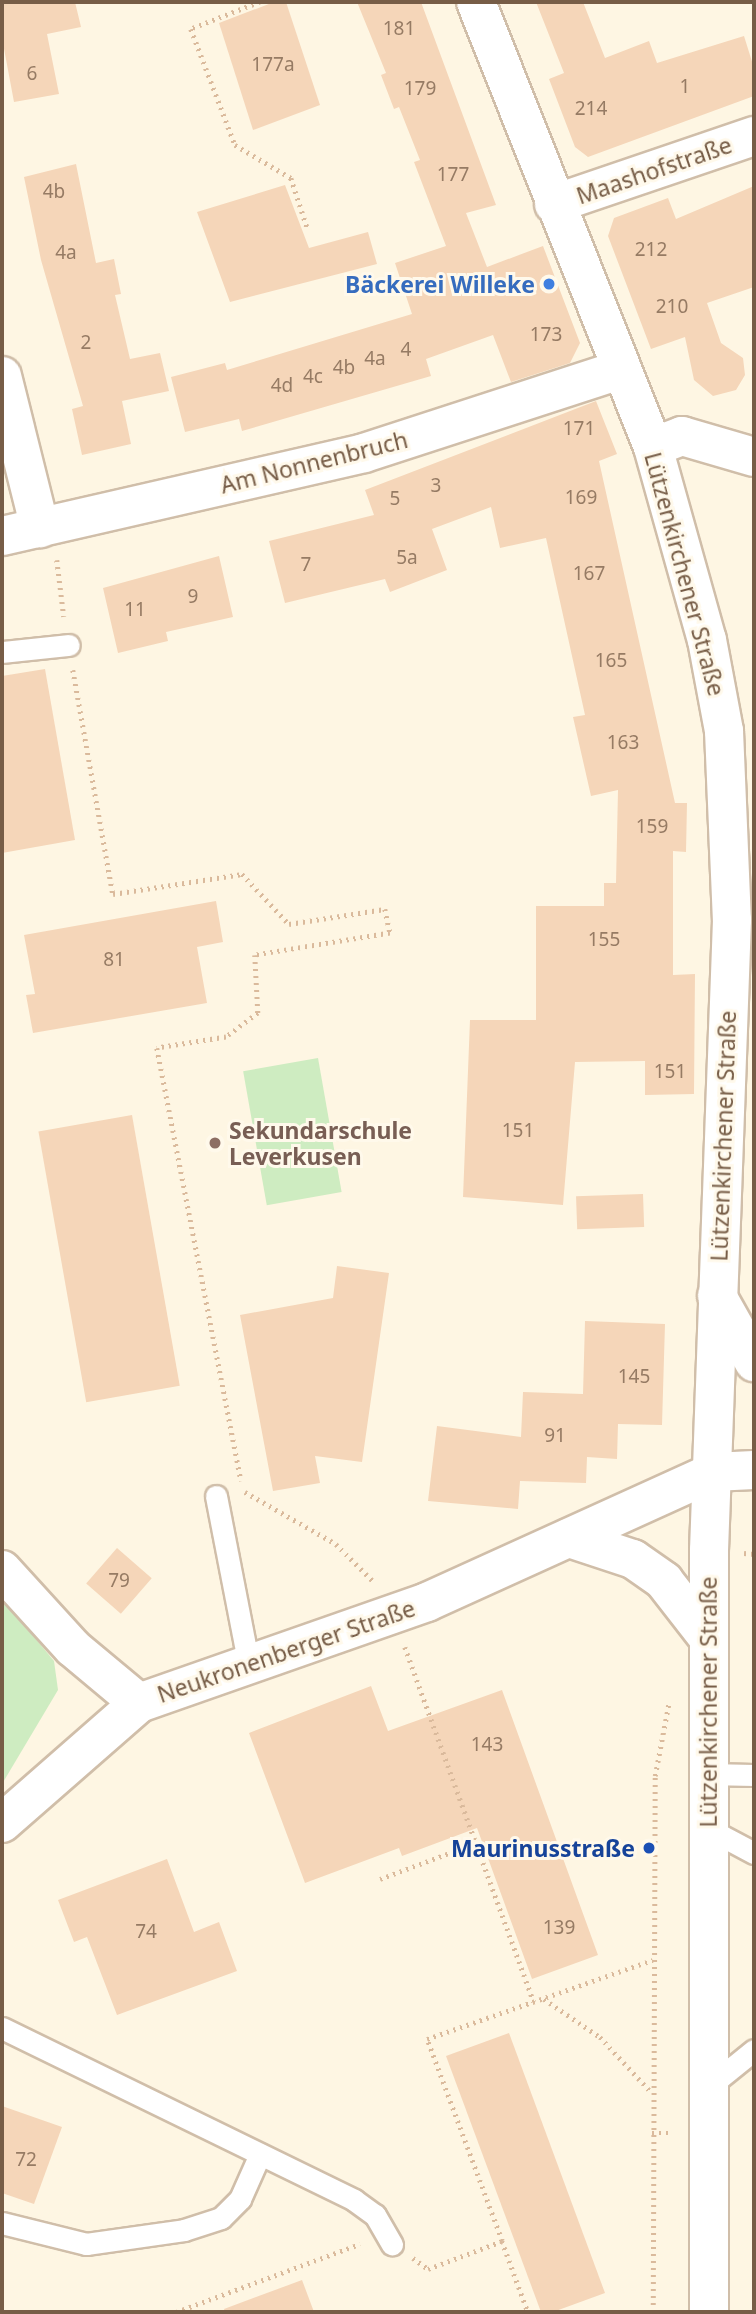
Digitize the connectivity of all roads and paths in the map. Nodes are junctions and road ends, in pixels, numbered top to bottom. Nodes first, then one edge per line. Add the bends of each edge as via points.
1 (260, 2) edge
2 (476, 2) edge
3 (754, 136) edge
4 (554, 204) junction
5 (308, 230) dead end
6 (622, 369) junction
7 (2, 376) edge
8 (653, 447) junction
9 (754, 457) edge
10 (40, 528) junction
11 (2, 536) edge
12 (59, 571) dead end
13 (69, 645) junction
14 (2, 652) edge
15 (743, 923) edge
16 (717, 1296) junction
17 (754, 1363) edge
18 (754, 1470) edge
19 (713, 1472) junction
20 (216, 1496) dead end
21 (569, 1538) junction
22 (2, 1570) edge
23 (393, 1615) junction
24 (709, 1639) junction
25 (249, 1666) junction
26 (670, 1693) dead end
27 (139, 1703) junction
28 (707, 1774) junction
29 (754, 1775) edge
30 (2, 1823) edge
31 (707, 1828) junction
32 (476, 1843) junction
33 (754, 1853) edge
34 (380, 1879) dead end
35 (653, 1960) junction
36 (543, 1999) junction
37 (534, 2002) junction
38 (2, 2028) edge
39 (754, 2050) edge
40 (706, 2088) junction
41 (652, 2093) junction
42 (260, 2154) junction
43 (2, 2223) edge
44 (389, 2239) junction
45 (502, 2241) junction
46 (176, 2312) edge
47 (528, 2312) edge
48 (653, 2312) edge
49 (709, 2312) edge

1 - 5 path via 191,29 234,145 291,178
2 - 4 street, Lützenkirchener Straße
3 - 4 street, Maashofstraße
4 - 6 street, Lützenkirchener Straße
6 - 8 street, Lützenkirchener Straße
6 - 10 street, Am Nonnenbruch via 364,453
7 - 10 street
8 - 9 street via 682,436
8 - 15 street, Lützenkirchener Straße via 707,640 724,731
10 - 11 street, Am Nonnenbruch
12 - 13 path
13 - 14 lane
13 - 23 path via 113,894 242,874 289,924 385,909 390,933 255,955 258,1013 226,1037 156,1048 242,1490 336,1544 371,1576
15 - 16 street, Lützenkirchener Straße
16 - 17 street
16 - 19 street, Lützenkirchener Straße
18 - 19 street
19 - 21 street, Neukronenberger Straße
19 - 24 street, Lützenkirchener Straße
20 - 25 lane
21 - 23 street, Neukronenberger Straße
21 - 24 street via 604,1547 654,1574
22 - 27 street, Neukronenberger Straße via 73,1648
23 - 25 street, Neukronenberger Straße
23 - 32 path
24 - 28 street, Lützenkirchener Straße
25 - 27 street, Neukronenberger Straße
26 - 35 path via 652,1787
27 - 30 street
28 - 29 lane
28 - 31 street, Lützenkirchener Straße
31 - 33 lane
31 - 40 street, Lützenkirchener Straße
32 - 34 path
32 - 37 path
35 - 36 path
35 - 41 path
36 - 37 path
36 - 41 path via 600,2037
37 - 45 path via 427,2039
38 - 42 lane
39 - 40 lane
40 - 49 street, Lützenkirchener Straße
41 - 48 path
42 - 43 lane via 240,2199 221,2218 184,2230 86,2244
42 - 44 lane via 354,2200 375,2215
44 - 45 path via 428,2269
44 - 46 path
45 - 47 path

